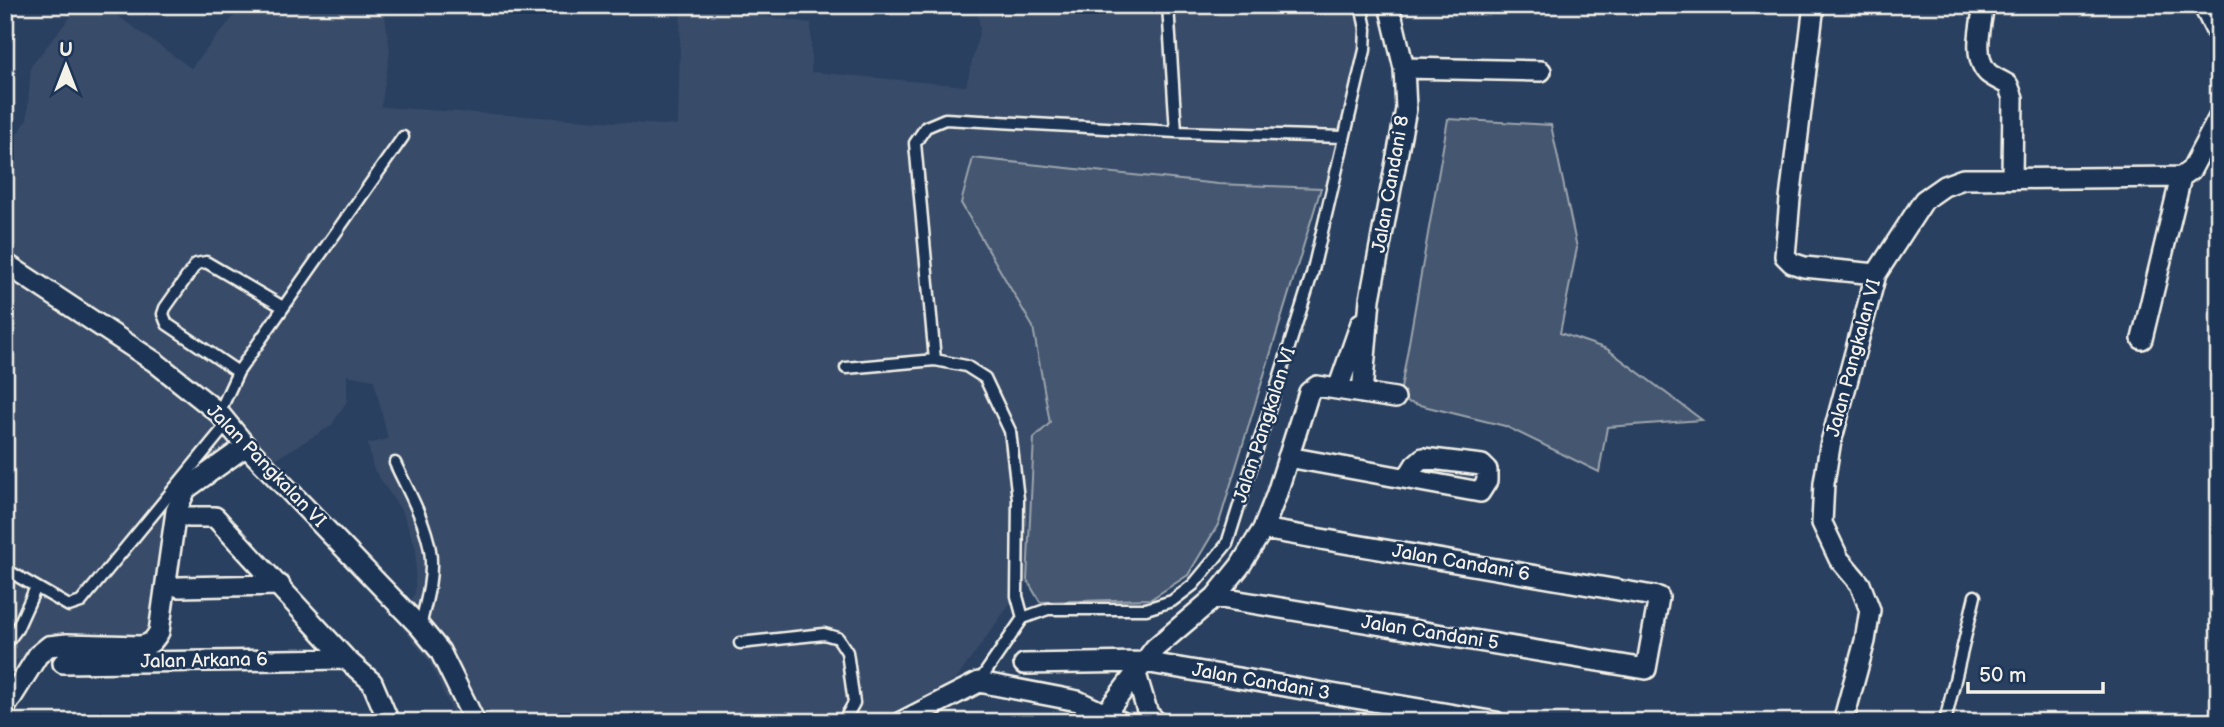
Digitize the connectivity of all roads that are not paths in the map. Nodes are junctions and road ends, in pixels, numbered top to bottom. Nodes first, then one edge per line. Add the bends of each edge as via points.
1 (1168, 5) edge
2 (1361, 5) edge
3 (1389, 5) edge
4 (1814, 5) edge
5 (1984, 5) edge
6 (2203, 5) edge
7 (2219, 37) edge
8 (1404, 68) junction
9 (1541, 71) dead end
10 (2219, 117) edge
11 (1176, 132) junction
12 (403, 137) dead end
13 (1343, 137) junction
14 (2181, 177) junction
15 (2012, 179) junction
16 (5, 263) edge
17 (1876, 274) junction
18 (1370, 299) junction
19 (284, 307) junction
20 (2142, 339) dead end
21 (935, 360) junction
22 (846, 368) dead end
23 (238, 372) junction
24 (1338, 389) junction
25 (1362, 393) junction
26 (1395, 398) dead end
27 (224, 418) junction
28 (246, 446) junction
29 (1289, 457) junction
30 (395, 463) dead end
31 (1406, 478) dead end
32 (190, 517) dead end
33 (1263, 529) junction
34 (5, 569) edge
35 (280, 585) junction
36 (36, 587) junction
37 (179, 587) dead end
38 (1975, 596) dead end
39 (1215, 597) junction
40 (1023, 618) junction
41 (420, 627) junction
42 (740, 643) dead end
43 (5, 645) edge
44 (346, 659) junction
45 (63, 663) dead end
46 (1024, 664) dead end
47 (1140, 668) junction
48 (1646, 669) joint
49 (979, 682) junction
50 (5, 708) edge
51 (1109, 718) edge
52 (389, 722) edge
53 (475, 722) edge
54 (843, 722) edge
55 (901, 722) edge
56 (1157, 722) edge
57 (1496, 722) edge
58 (1843, 722) edge
59 (1945, 722) edge

1 - 11 lane
2 - 13 lane, Jalan Pangkalan VI via 1365,50
3 - 8 street, Jalan Candani 8
4 - 17 street via 1785,256 1804,267
5 - 15 street via 1980,59 1990,75 2008,85 2013,98
6 - 7 street
8 - 9 street
8 - 18 street, Jalan Candani 8 via 1406,109
10 - 14 street via 2191,170
11 - 13 lane
11 - 21 lane via 945,119 926,127 915,143
12 - 19 lane
13 - 40 lane, Jalan Pangkalan VI via 1312,274 1227,544 1193,585 1172,601 1146,609 1048,609
14 - 15 street, Jalan Pangkalan VI
14 - 20 street
15 - 17 street, Jalan Pangkalan VI via 1963,180 1944,186 1924,200
16 - 27 street, Jalan Pangkalan VI via 155,362
17 - 58 street, Jalan Pangkalan VI via 1824,483 1822,523 1839,559 1860,584 1870,610
18 - 24 street, Jalan Candani 8
18 - 25 street, Jalan Candani 8
19 - 23 lane
19 - 23 lane via 206,262 196,264 163,314 167,324
21 - 22 lane
21 - 40 lane via 966,366 985,378 1010,431 1018,499 1017,596
23 - 27 lane
24 - 25 street
24 - 29 street via 1317,386 1309,392
25 - 26 street
27 - 28 street, Jalan Pangkalan VI
27 - 36 lane via 81,602 69,606
28 - 41 street, Jalan Pangkalan VI
28 - 50 street via 180,498 159,632 153,642 49,646 38,655
29 - 31 street
29 - 33 street
30 - 41 lane via 430,550
32 - 35 street via 215,517
33 - 39 street
33 - 48 street, Jalan Candani 6 via 1659,597
34 - 36 lane
35 - 37 street
35 - 44 street
36 - 43 lane
38 - 59 lane
39 - 47 street via 1155,648
39 - 48 street, Jalan Candani 5
40 - 49 lane
41 - 53 street, Jalan Pangkalan VI via 440,651
42 - 54 lane via 824,634 838,638 847,652 854,703
44 - 45 street, Jalan Arkana 6
44 - 52 street via 372,682
46 - 47 street, Jalan Candani 3
47 - 51 street
47 - 56 street via 1148,714
47 - 57 street, Jalan Candani 3
49 - 51 street via 1078,701
49 - 55 street

